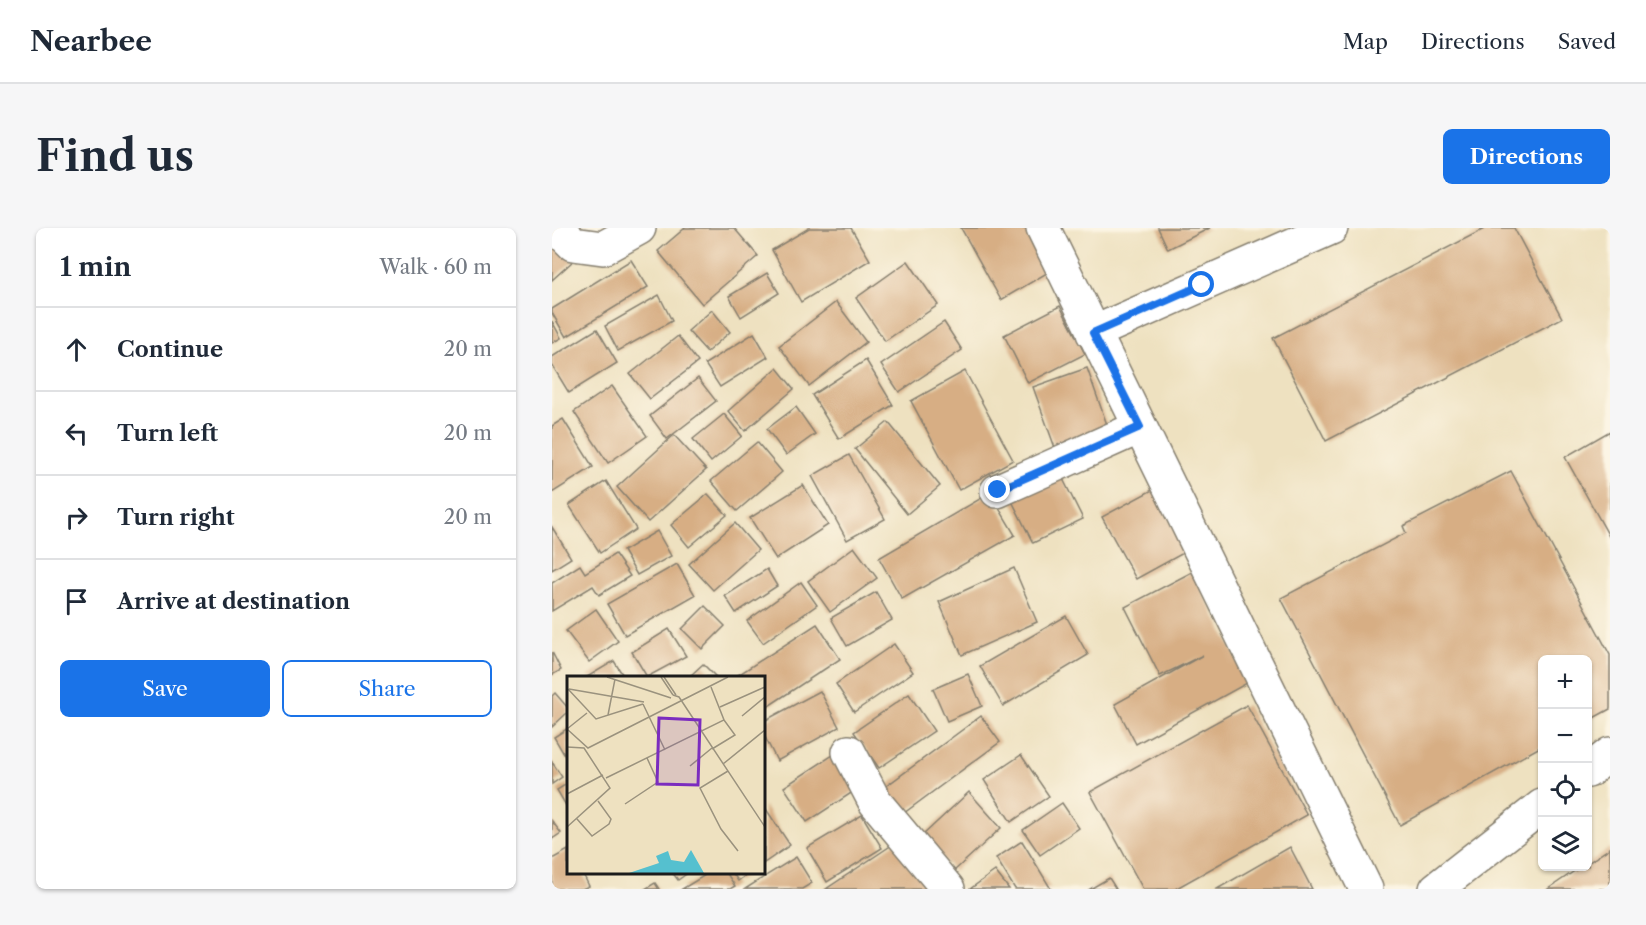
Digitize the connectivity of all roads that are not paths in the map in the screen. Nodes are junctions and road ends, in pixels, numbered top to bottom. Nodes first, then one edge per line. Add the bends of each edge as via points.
1 (558, 228) edge
2 (639, 228) edge
3 (1043, 228) edge
4 (1331, 228) edge
5 (1093, 333) junction
6 (1140, 427) junction
7 (998, 490) dead end
8 (849, 752) dead end
9 (1610, 754) edge
10 (1592, 767) edge
11 (1538, 809) edge
12 (948, 889) edge
13 (1366, 889) edge
14 (1436, 889) edge

1 - 2 street via 573,244 603,248
3 - 5 street
4 - 5 street
5 - 6 street
6 - 7 street
6 - 13 street
8 - 12 street via 875,802
9 - 10 street
11 - 14 street

